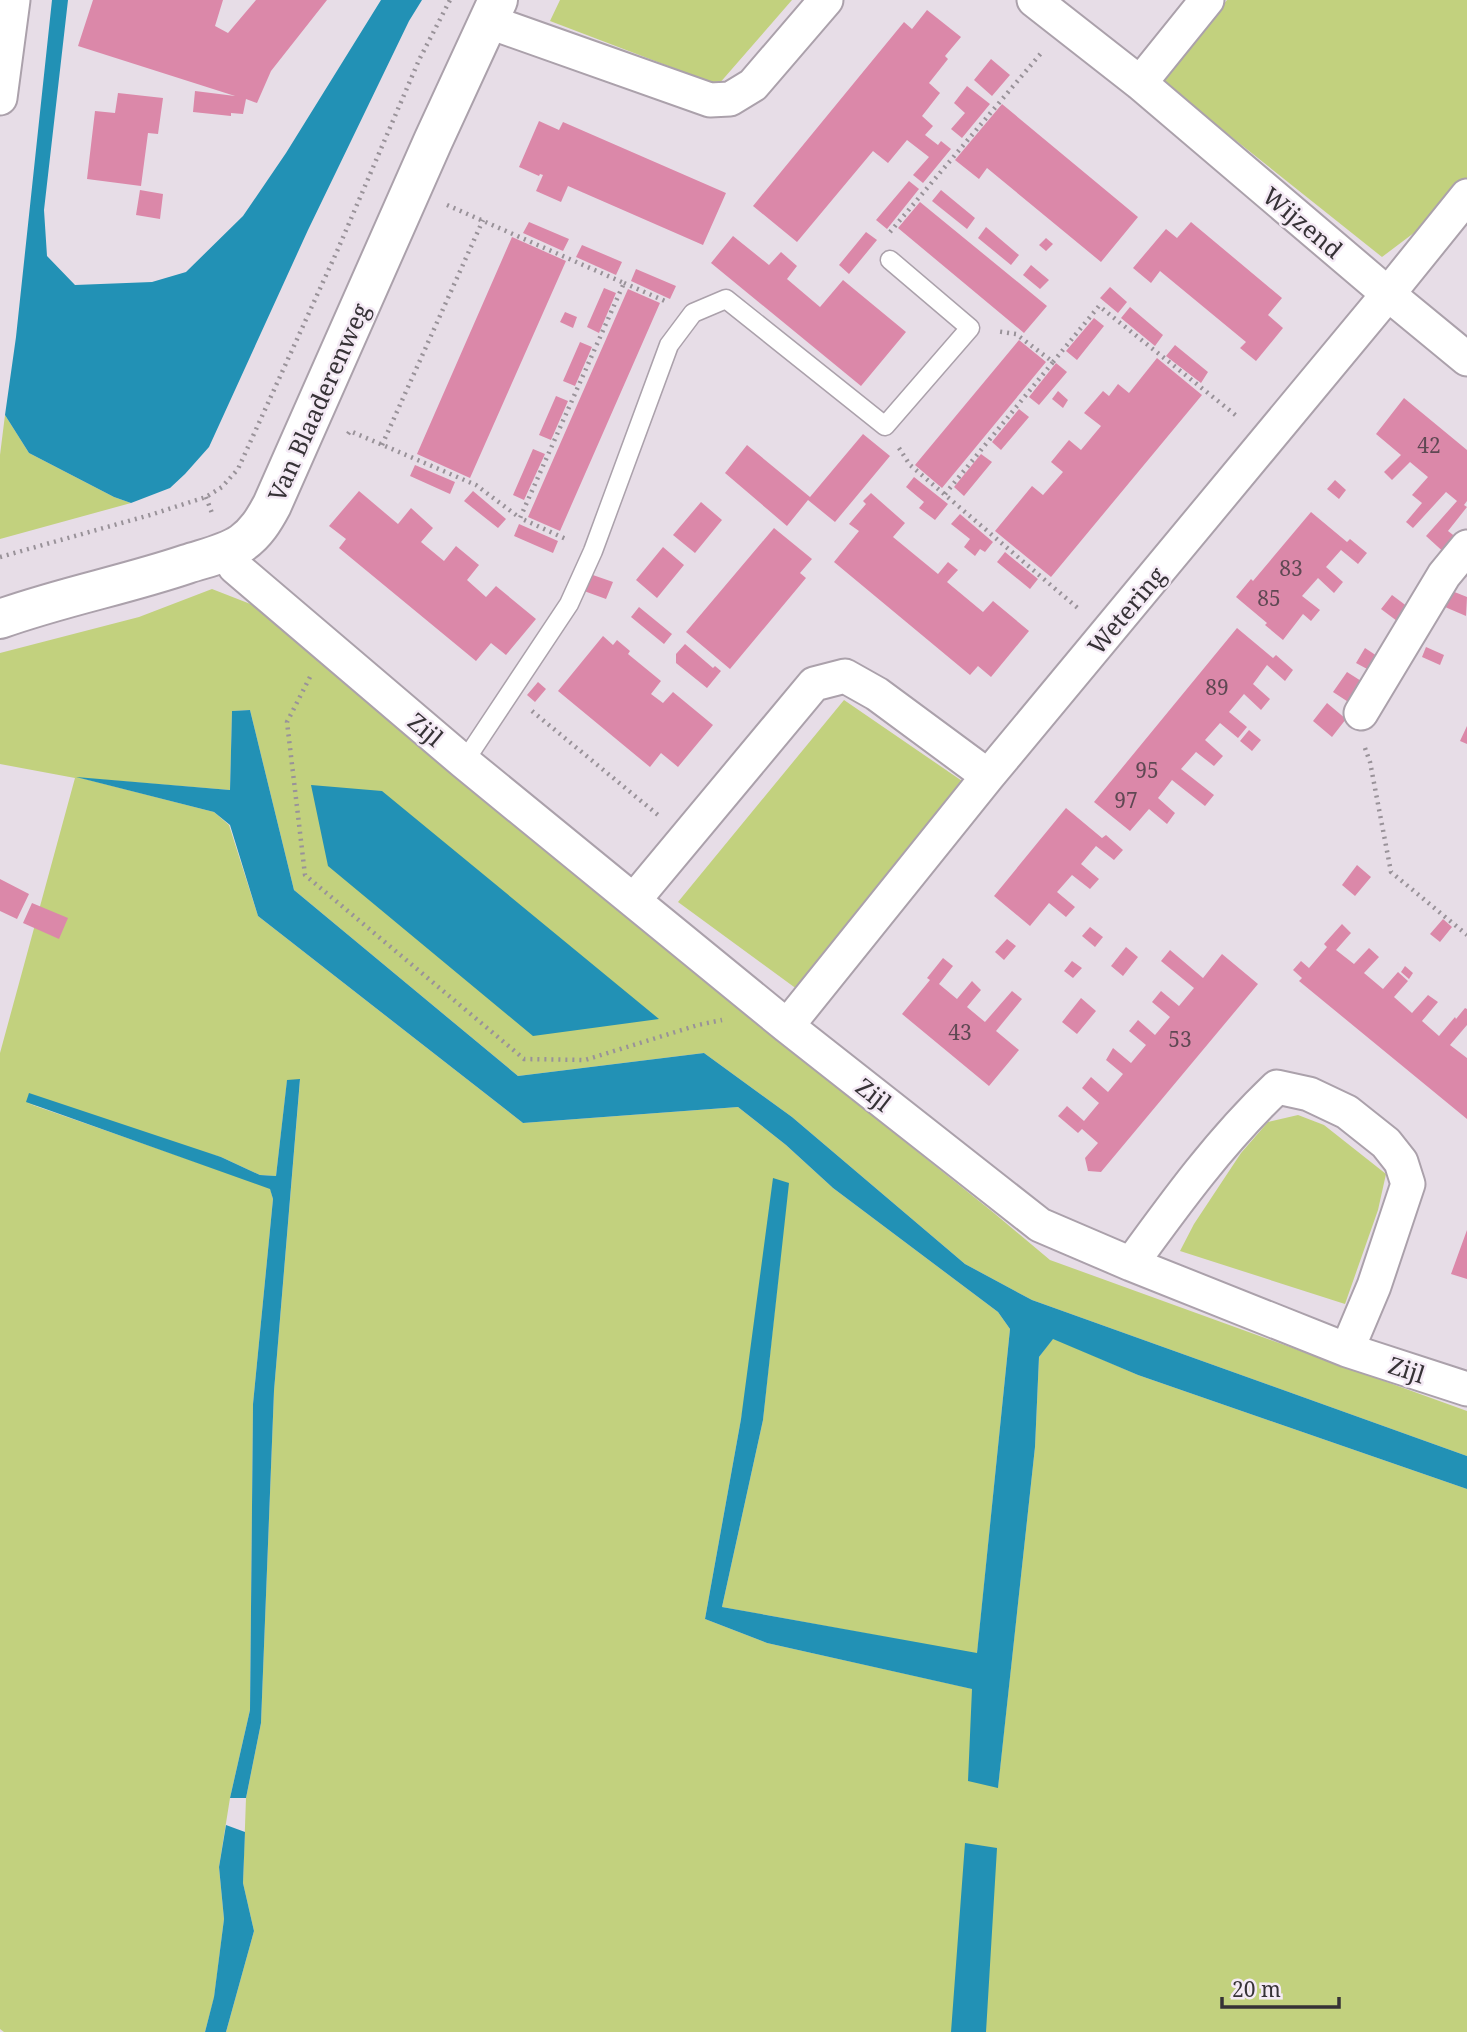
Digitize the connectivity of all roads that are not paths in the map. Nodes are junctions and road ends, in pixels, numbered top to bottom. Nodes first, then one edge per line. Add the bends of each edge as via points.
1 (13, 0) edge
2 (826, 0) edge
3 (1034, 0) edge
4 (1207, 0) edge
5 (493, 11) edge
6 (1140, 83) junction
7 (0, 98) edge
8 (1467, 196) edge
9 (890, 260) road end
10 (1388, 294) junction
11 (1467, 359) edge
12 (1467, 547) edge
13 (227, 551) junction
14 (0, 619) edge
15 (1361, 713) road end
16 (464, 762) junction
17 (988, 776) junction
18 (634, 900) junction
19 (777, 1018) junction
20 (1131, 1264) junction
21 (1348, 1350) junction
22 (1467, 1389) edge

1 - 7 street
2 - 5 street, Van Blaaderenweg via 753,85 730,99 709,100
3 - 6 street, Wijzend
4 - 6 street
5 - 13 street, Van Blaaderenweg via 272,505 256,531
6 - 10 street, Wijzend
8 - 10 street, Wetering
9 - 16 lane via 970,328 885,426 726,299 693,313 669,345 569,604
10 - 11 street, Wijzend
10 - 17 street, Wetering
12 - 15 street via 1444,575
13 - 14 street, Van Blaaderenweg
13 - 16 street, Zijl via 235,567
16 - 18 street, Zijl
17 - 18 street via 877,694 845,676 814,684
17 - 19 street, Wetering
18 - 19 street, Zijl
19 - 20 street, Zijl via 1040,1225
20 - 21 street, Zijl
20 - 21 street via 1191,1181 1277,1087 1310,1094 1347,1112 1386,1143 1401,1162 1408,1184
21 - 22 street, Zijl

